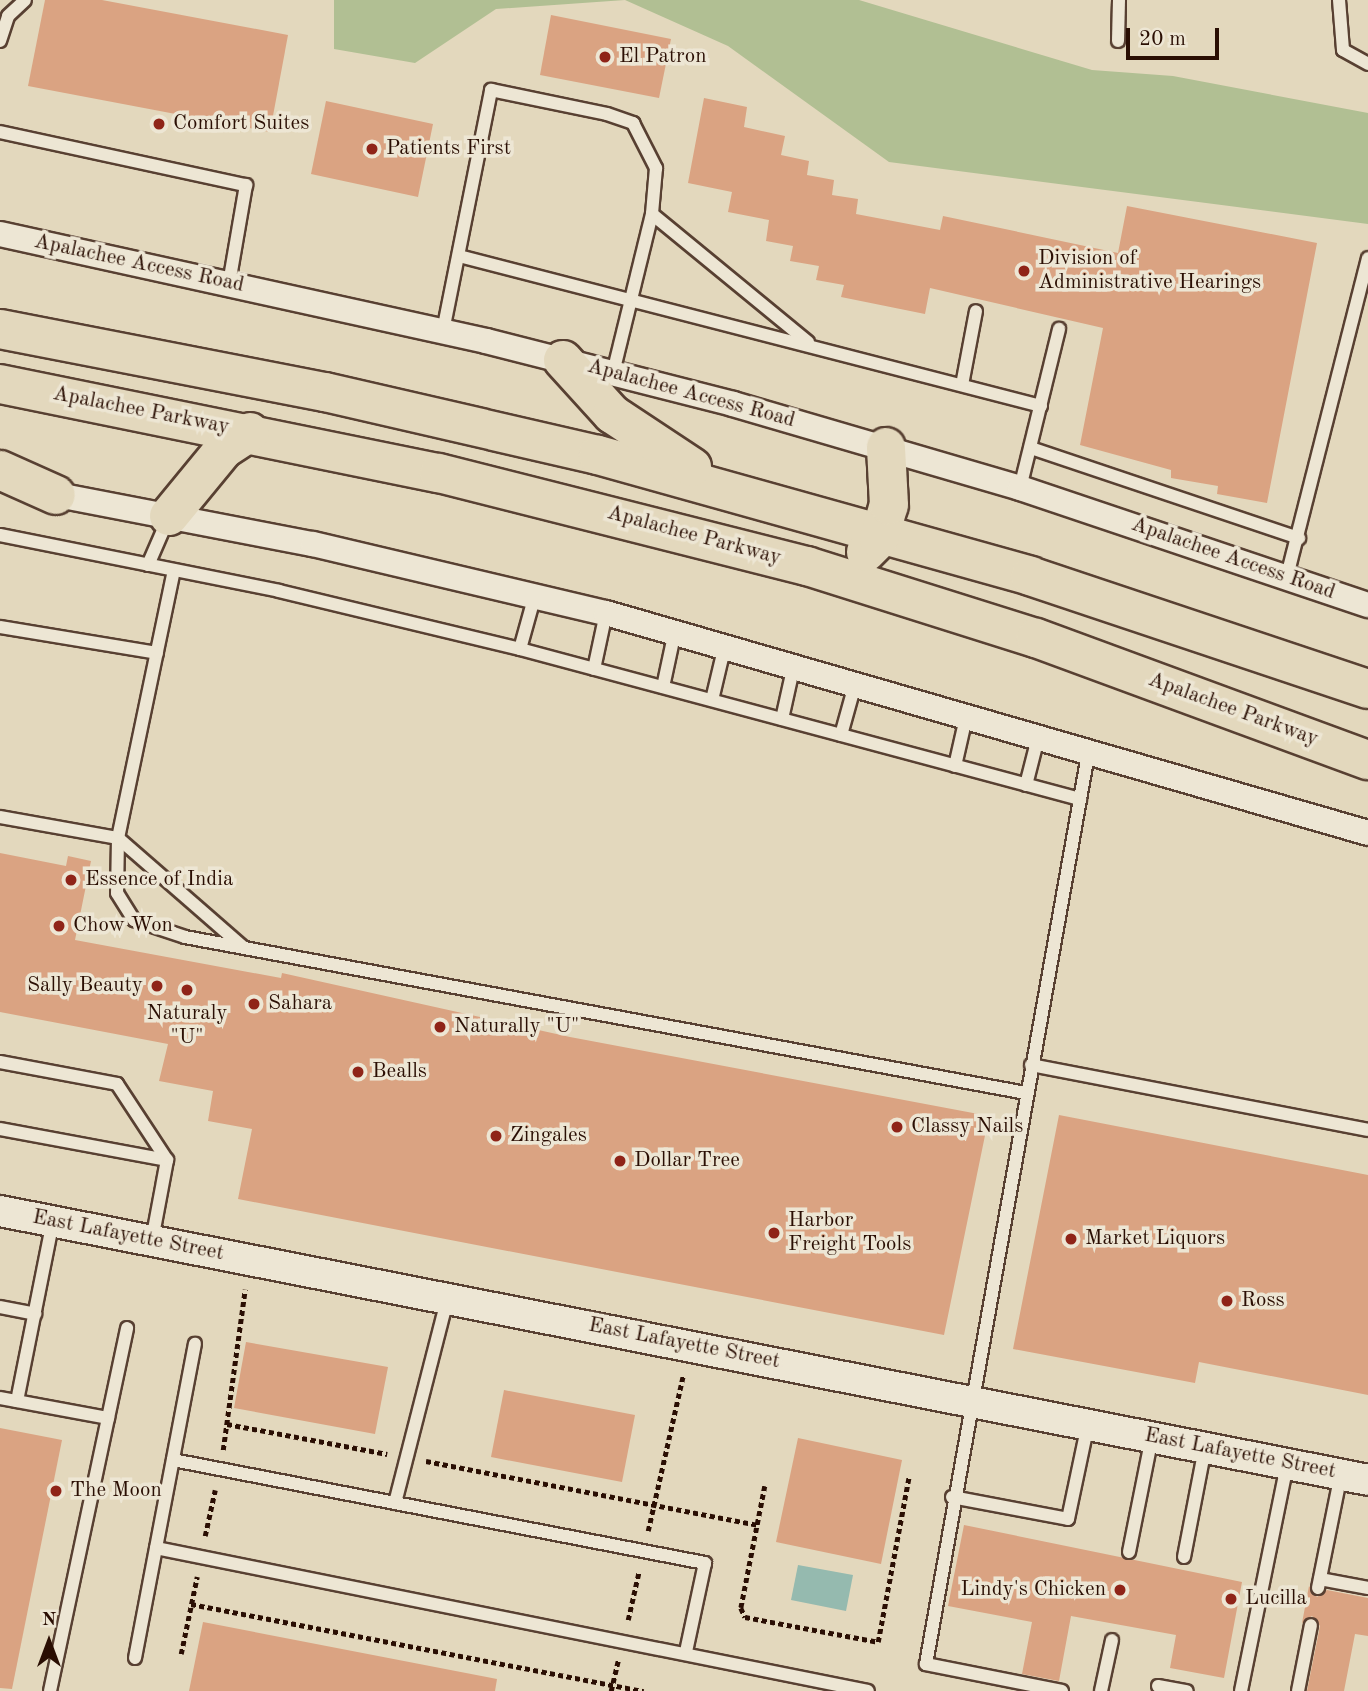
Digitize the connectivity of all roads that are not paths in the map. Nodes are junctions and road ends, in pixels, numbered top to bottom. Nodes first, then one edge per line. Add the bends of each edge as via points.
1 (25, 0) edge
2 (1119, 0) edge
3 (1339, 0) edge
4 (4, 14) edge
5 (0, 41) edge
6 (1118, 41) dead end
7 (1368, 65) edge
8 (0, 132) edge
9 (652, 214) junction
10 (0, 234) edge
11 (459, 256) junction
12 (1368, 258) edge
13 (229, 282) junction
14 (634, 297) junction
15 (976, 311) dead end
16 (0, 329) edge
17 (1059, 329) dead end
18 (443, 331) junction
19 (811, 345) junction
20 (563, 360) junction
21 (613, 373) junction
22 (0, 384) edge
23 (962, 385) junction
24 (1041, 406) junction
25 (250, 432) junction
26 (886, 447) junction
27 (1031, 448) junction
28 (0, 470) edge
29 (0, 484) edge
30 (1020, 488) junction
31 (56, 495) junction
32 (751, 496) junction
33 (169, 516) junction
34 (882, 532) junction
35 (0, 535) edge
36 (1299, 538) junction
37 (148, 565) junction
38 (807, 566) junction
39 (174, 570) junction
40 (1287, 576) junction
41 (535, 596) junction
42 (1368, 605) edge
43 (606, 613) junction
44 (0, 627) edge
45 (675, 631) junction
46 (725, 645) junction
47 (520, 649) junction
48 (157, 653) junction
49 (794, 664) junction
50 (594, 668) junction
51 (856, 681) junction
52 (663, 687) junction
53 (1368, 689) edge
54 (712, 700) junction
55 (967, 713) junction
56 (782, 719) junction
57 (1039, 734) junction
58 (841, 735) junction
59 (1089, 749) junction
60 (1368, 760) edge
61 (955, 766) junction
62 (1026, 785) junction
63 (1080, 799) junction
64 (0, 817) edge
65 (1368, 833) edge
66 (118, 838) junction
67 (243, 947) junction
68 (0, 1062) edge
69 (1031, 1065) junction
70 (1026, 1093) junction
71 (0, 1129) edge
72 (1368, 1129) edge
73 (167, 1160) junction
74 (0, 1211) edge
75 (53, 1221) junction
76 (152, 1240) junction
77 (448, 1297) junction
78 (0, 1307) edge
79 (35, 1314) junction
80 (127, 1328) dead end
81 (195, 1344) dead end
82 (0, 1398) edge
83 (970, 1400) junction
84 (17, 1401) junction
85 (108, 1418) junction
86 (1088, 1424) junction
87 (1152, 1437) junction
88 (1205, 1447) junction
89 (173, 1460) junction
90 (1287, 1463) junction
91 (1354, 1477) edge
92 (951, 1497) junction
93 (395, 1503) junction
94 (156, 1548) junction
95 (1129, 1552) dead end
96 (1184, 1557) dead end
97 (1368, 1588) edge
98 (1311, 1625) dead end
99 (1112, 1640) dead end
100 (686, 1652) junction
101 (135, 1658) dead end
102 (1158, 1685) dead end
103 (50, 1691) edge
104 (868, 1691) edge
105 (1062, 1691) edge
106 (1101, 1691) edge
107 (1186, 1691) edge
108 (1241, 1691) edge
109 (1297, 1691) edge

1 - 4 lane
2 - 6 lane
3 - 7 lane via 1343,50
4 - 5 lane
8 - 13 lane via 246,185
9 - 11 lane via 656,168 633,124 491,90
9 - 14 lane
9 - 19 lane
10 - 13 street, Apalachee Access Road
11 - 14 lane
11 - 18 lane
12 - 36 lane
13 - 18 street, Apalachee Access Road
14 - 19 lane
14 - 21 lane
15 - 23 lane
16 - 32 main road via 436,415
17 - 24 lane
18 - 20 street, Apalachee Access Road
19 - 23 lane
20 - 21 street, Apalachee Access Road
20 - 32 main road via 587,391 643,437
21 - 26 street, Apalachee Access Road
22 - 25 main road, Apalachee Parkway
23 - 24 lane
24 - 27 lane
25 - 33 main road via 224,449
25 - 38 main road, Apalachee Parkway
26 - 30 street, Apalachee Access Road
26 - 34 main road via 890,494
27 - 30 lane
27 - 36 lane
28 - 31 main road
29 - 31 street
30 - 40 street, Apalachee Access Road
31 - 33 street
32 - 34 main road
33 - 37 lane
33 - 41 street
34 - 38 main road via 856,557
34 - 53 main road
35 - 37 lane
36 - 40 lane
37 - 39 lane
38 - 60 main road, Apalachee Parkway via 1023,633
39 - 47 lane
39 - 48 lane
40 - 42 street, Apalachee Access Road
41 - 43 street
41 - 47 lane
43 - 45 street
43 - 50 lane
44 - 48 lane
45 - 46 street
45 - 52 lane
46 - 49 street
46 - 54 lane
47 - 50 lane
48 - 66 lane
49 - 51 street
49 - 56 lane
50 - 52 lane
51 - 55 street
51 - 58 lane
52 - 54 lane
54 - 56 lane
55 - 57 street
55 - 61 lane
56 - 58 lane
57 - 59 street
57 - 62 lane
58 - 61 lane
59 - 63 lane
59 - 65 street
61 - 62 lane
62 - 63 lane
63 - 69 lane
64 - 66 lane
66 - 67 lane
66 - 67 lane via 117,893 134,920
67 - 70 lane
68 - 73 lane via 117,1084
69 - 70 lane
69 - 72 lane
70 - 83 lane
71 - 73 lane
73 - 76 lane
74 - 75 street, East Lafayette Street
75 - 76 street, East Lafayette Street
75 - 79 lane
76 - 77 street, East Lafayette Street
77 - 83 street, East Lafayette Street
77 - 93 lane
78 - 79 lane
79 - 84 lane
80 - 85 lane
81 - 89 lane
82 - 84 lane
83 - 86 street, East Lafayette Street
83 - 92 lane
84 - 85 lane
85 - 103 lane
86 - 87 street, East Lafayette Street
86 - 92 lane via 1068,1519
87 - 88 street, East Lafayette Street
87 - 95 lane
88 - 90 street, East Lafayette Street
88 - 96 lane
89 - 93 lane
89 - 94 lane
90 - 91 street, East Lafayette Street
90 - 108 lane
91 - 97 lane via 1319,1584
92 - 105 lane via 926,1664
93 - 100 lane via 705,1563
94 - 100 lane
94 - 101 lane
98 - 109 lane
99 - 106 lane
100 - 104 lane
102 - 107 lane

